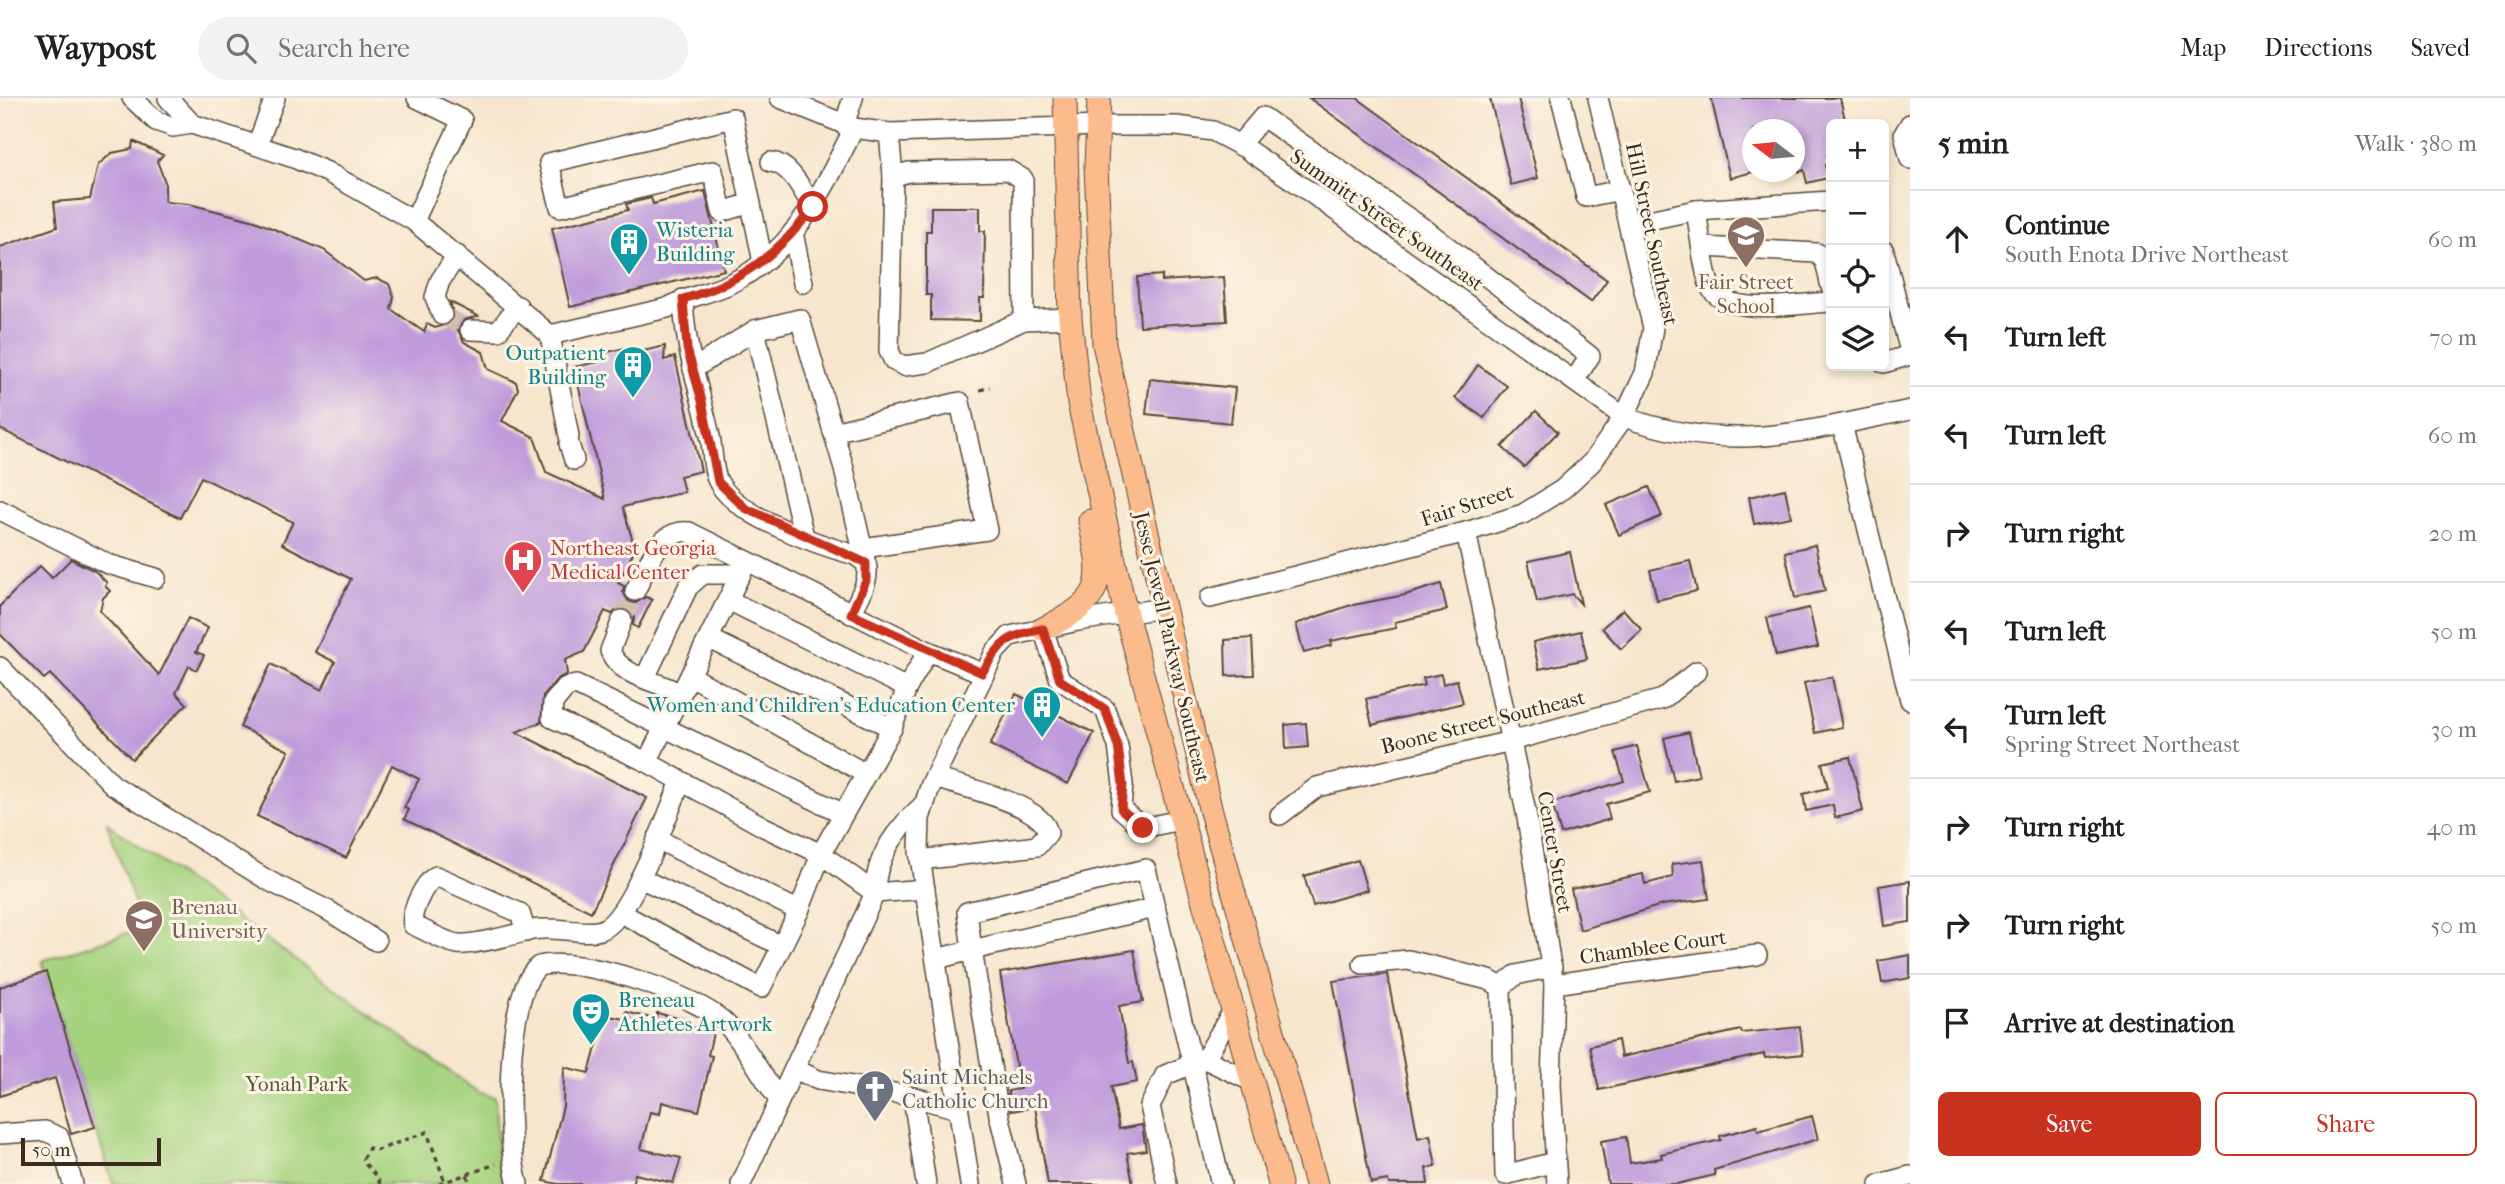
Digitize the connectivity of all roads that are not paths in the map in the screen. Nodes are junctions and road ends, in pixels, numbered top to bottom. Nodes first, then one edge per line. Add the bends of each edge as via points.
1 (132, 98) edge
2 (168, 98) edge
3 (182, 98) edge
4 (275, 98) edge
5 (417, 98) edge
6 (780, 98) edge
7 (853, 98) edge
8 (1065, 98) edge
9 (1099, 98) edge
10 (1561, 98) edge
11 (1598, 98) edge
12 (192, 124) junction
13 (849, 126) junction
14 (1100, 126) junction
15 (1065, 127) junction
16 (1907, 129) edge
17 (889, 133) junction
18 (257, 145) junction
19 (1239, 145) junction
20 (1910, 159) edge
21 (771, 162) dead end
22 (893, 176) junction
23 (1621, 190) junction
24 (1826, 201) edge
25 (751, 203) junction
26 (813, 207) junction
27 (1696, 210) junction
28 (414, 220) junction
29 (1630, 224) junction
30 (793, 232) junction
31 (1703, 247) junction
32 (457, 255) junction
33 (763, 262) junction
34 (1826, 265) edge
35 (1889, 271) edge
36 (803, 283) dead end
37 (683, 299) junction
38 (1826, 302) edge
39 (518, 306) junction
40 (442, 315) dead end
41 (1070, 318) junction
42 (1024, 320) junction
43 (470, 330) tunnel mouth
44 (754, 330) junction
45 (550, 335) junction
46 (1910, 353) edge
47 (1889, 361) edge
48 (693, 369) junction
49 (1574, 381) junction
50 (1079, 403) junction
51 (1910, 410) edge
52 (1625, 417) junction
53 (1842, 424) junction
54 (833, 432) junction
55 (570, 447) dead end
56 (0, 510) edge
57 (1466, 532) junction
58 (804, 537) junction
59 (864, 555) junction
60 (744, 568) junction
61 (156, 578) dead end
62 (635, 591) tunnel mouth
63 (1210, 598) dead end
64 (730, 601) junction
65 (1163, 608) junction
66 (851, 614) junction
67 (1126, 614) junction
68 (622, 620) tunnel mouth
69 (1043, 629) junction
70 (710, 639) junction
71 (928, 651) junction
72 (0, 667) edge
73 (1697, 671) dead end
74 (982, 673) junction
75 (691, 676) junction
76 (645, 678) junction
77 (907, 688) junction
78 (681, 694) junction
79 (1910, 700) edge
80 (666, 727) junction
81 (892, 728) junction
82 (1511, 741) junction
83 (648, 762) junction
84 (866, 774) junction
85 (934, 778) junction
86 (681, 781) junction
87 (923, 805) junction
88 (842, 813) junction
89 (1280, 815) dead end
90 (1180, 820) junction
91 (657, 839) junction
92 (821, 854) junction
93 (920, 860) junction
94 (640, 878) junction
95 (925, 889) junction
96 (875, 893) junction
97 (1155, 908) junction
98 (799, 911) junction
99 (621, 913) junction
100 (527, 932) junction
101 (376, 940) dead end
102 (782, 946) junction
103 (972, 950) junction
104 (1757, 955) dead end
105 (936, 959) junction
106 (1363, 964) dead end
107 (1553, 975) junction
108 (1501, 987) junction
109 (1232, 1012) junction
110 (1198, 1062) junction
111 (795, 1069) junction
112 (1251, 1081) junction
113 (913, 1097) junction
114 (779, 1100) junction
115 (958, 1109) junction
116 (0, 1134) edge
117 (1555, 1162) junction
118 (1910, 1177) edge
119 (1501, 1180) edge
120 (73, 1184) edge
121 (518, 1184) edge
122 (741, 1184) edge
123 (926, 1184) edge
124 (970, 1184) edge
125 (1016, 1184) edge
126 (1167, 1184) edge
127 (1221, 1184) edge
128 (1280, 1184) edge
129 (1316, 1184) edge
130 (1558, 1184) edge
131 (1880, 1184) edge

1 - 12 street via 156,121 173,127
2 - 12 street
3 - 12 street
4 - 18 street
5 - 28 street via 462,120
6 - 13 street, Summitt Street Southeast
7 - 13 street
8 - 15 main road, Jesse Jewell Parkway Southeast
9 - 14 main road, Jesse Jewell Parkway Southeast
10 - 23 street via 1586,197
11 - 23 street, Hill Street Southeast
12 - 18 street
13 - 17 street, Summitt Street Southeast
13 - 26 street
14 - 15 street, Summitt Street Southeast
14 - 19 street, Summitt Street Southeast via 1177,126 1213,131
14 - 65 main road, Jesse Jewell Parkway Southeast via 1096,166 1104,344
15 - 17 street, Summitt Street Southeast
15 - 41 main road, Jesse Jewell Parkway Southeast
16 - 20 street
17 - 22 street
18 - 28 street via 327,172
19 - 49 street, Summitt Street Southeast
19 - 49 street via 1263,117 1426,230 1590,356
21 - 26 street via 792,175
22 - 42 street via 1008,170 1023,179
22 - 42 street via 889,351 894,360 904,366 926,363
23 - 29 street, Hill Street Southeast
24 - 27 street
25 - 25 street via 733,118 549,163 560,207 713,171 722,212
25 - 33 street
26 - 30 street
27 - 29 street
27 - 31 street
28 - 32 street
29 - 52 street, Hill Street Southeast via 1653,328 1645,373
30 - 33 street
30 - 36 street
31 - 34 street via 1817,253
31 - 38 street via 1710,288 1736,306
32 - 39 street
32 - 40 street via 435,298
33 - 37 street via 728,285
35 - 46 street
37 - 45 street via 667,308
37 - 48 street
39 - 43 street via 498,331
39 - 45 street
41 - 42 street
41 - 50 main road, Jesse Jewell Parkway Southeast
44 - 48 street
44 - 54 street via 800,319
44 - 58 street
45 - 55 street
46 - 47 street
48 - 58 street via 718,482 745,508
49 - 52 street, Summitt Street Southeast
50 - 67 main road, Jesse Jewell Parkway Southeast
50 - 69 main road via 1080,470 1098,564 1097,587 1076,613
51 - 53 street
52 - 53 street via 1671,432 1715,439 1802,433
52 - 57 street, Fair Street via 1592,462 1563,489 1523,514
53 - 79 street
54 - 59 street
54 - 59 street via 960,402 987,530
56 - 61 street via 108,564
57 - 63 street, Fair Street
57 - 82 street, Center Street
58 - 59 street
59 - 66 street via 866,581
60 - 62 street via 689,531 671,533 662,540
60 - 64 street
60 - 66 street
60 - 76 street via 703,574 688,587
64 - 70 street
64 - 77 street
65 - 67 street
65 - 129 main road, Jesse Jewell Parkway Southeast via 1213,821
66 - 71 street
67 - 69 street
67 - 90 main road, Jesse Jewell Parkway Southeast
68 - 76 street via 610,651 622,669
69 - 74 street via 1010,636
69 - 90 street via 1060,680 1105,709 1118,746 1121,809 1143,828
70 - 75 street
70 - 81 street
71 - 74 street
71 - 77 street
72 - 101 street via 113,785
73 - 82 street, Boone Street Southeast via 1662,699
74 - 85 street
75 - 78 street
75 - 84 street
76 - 78 street
77 - 81 street
78 - 80 street
80 - 83 street
80 - 83 street via 576,685 565,687 552,703 552,718
80 - 88 street
81 - 84 street
82 - 89 street, Boone Street Southeast via 1317,788
82 - 107 street, Center Street
83 - 86 street
84 - 88 street
85 - 87 street
85 - 93 street via 1018,805 1040,817 1048,833 1037,846
86 - 91 street
86 - 92 street
87 - 93 street
87 - 96 street via 898,828 875,874
88 - 92 street
90 - 109 main road, Jesse Jewell Parkway Southeast
91 - 94 street
91 - 98 street
92 - 96 street
92 - 98 street
93 - 95 street
94 - 99 street
94 - 102 street
95 - 96 street
95 - 105 street
96 - 111 street
97 - 103 street
97 - 103 street via 1146,869 967,912
97 - 110 street
98 - 102 street
99 - 100 street via 604,929 588,932 551,927
99 - 102 street via 761,988
100 - 100 street via 458,944 413,925 411,918 428,880 436,876 520,914
103 - 105 street
103 - 125 street via 999,1115
104 - 107 street, Chamblee Court
105 - 115 street
106 - 108 street via 1408,960
107 - 108 street, Chamblee Court via 1516,975
107 - 117 street, Center Street
108 - 119 street
109 - 110 street
109 - 112 main road, Jesse Jewell Parkway Southeast
110 - 112 street
110 - 126 street via 1165,1074 1150,1106
110 - 127 street
111 - 113 street via 818,1080
111 - 114 street
112 - 128 main road, Jesse Jewell Parkway Southeast
113 - 115 street
113 - 123 street
114 - 121 street via 725,1022 648,984 577,964 539,966 525,985 509,1070 512,1165
114 - 122 street
115 - 124 street
116 - 120 street via 45,1131 59,1137
117 - 119 street
117 - 130 street, Center Street
118 - 131 street

